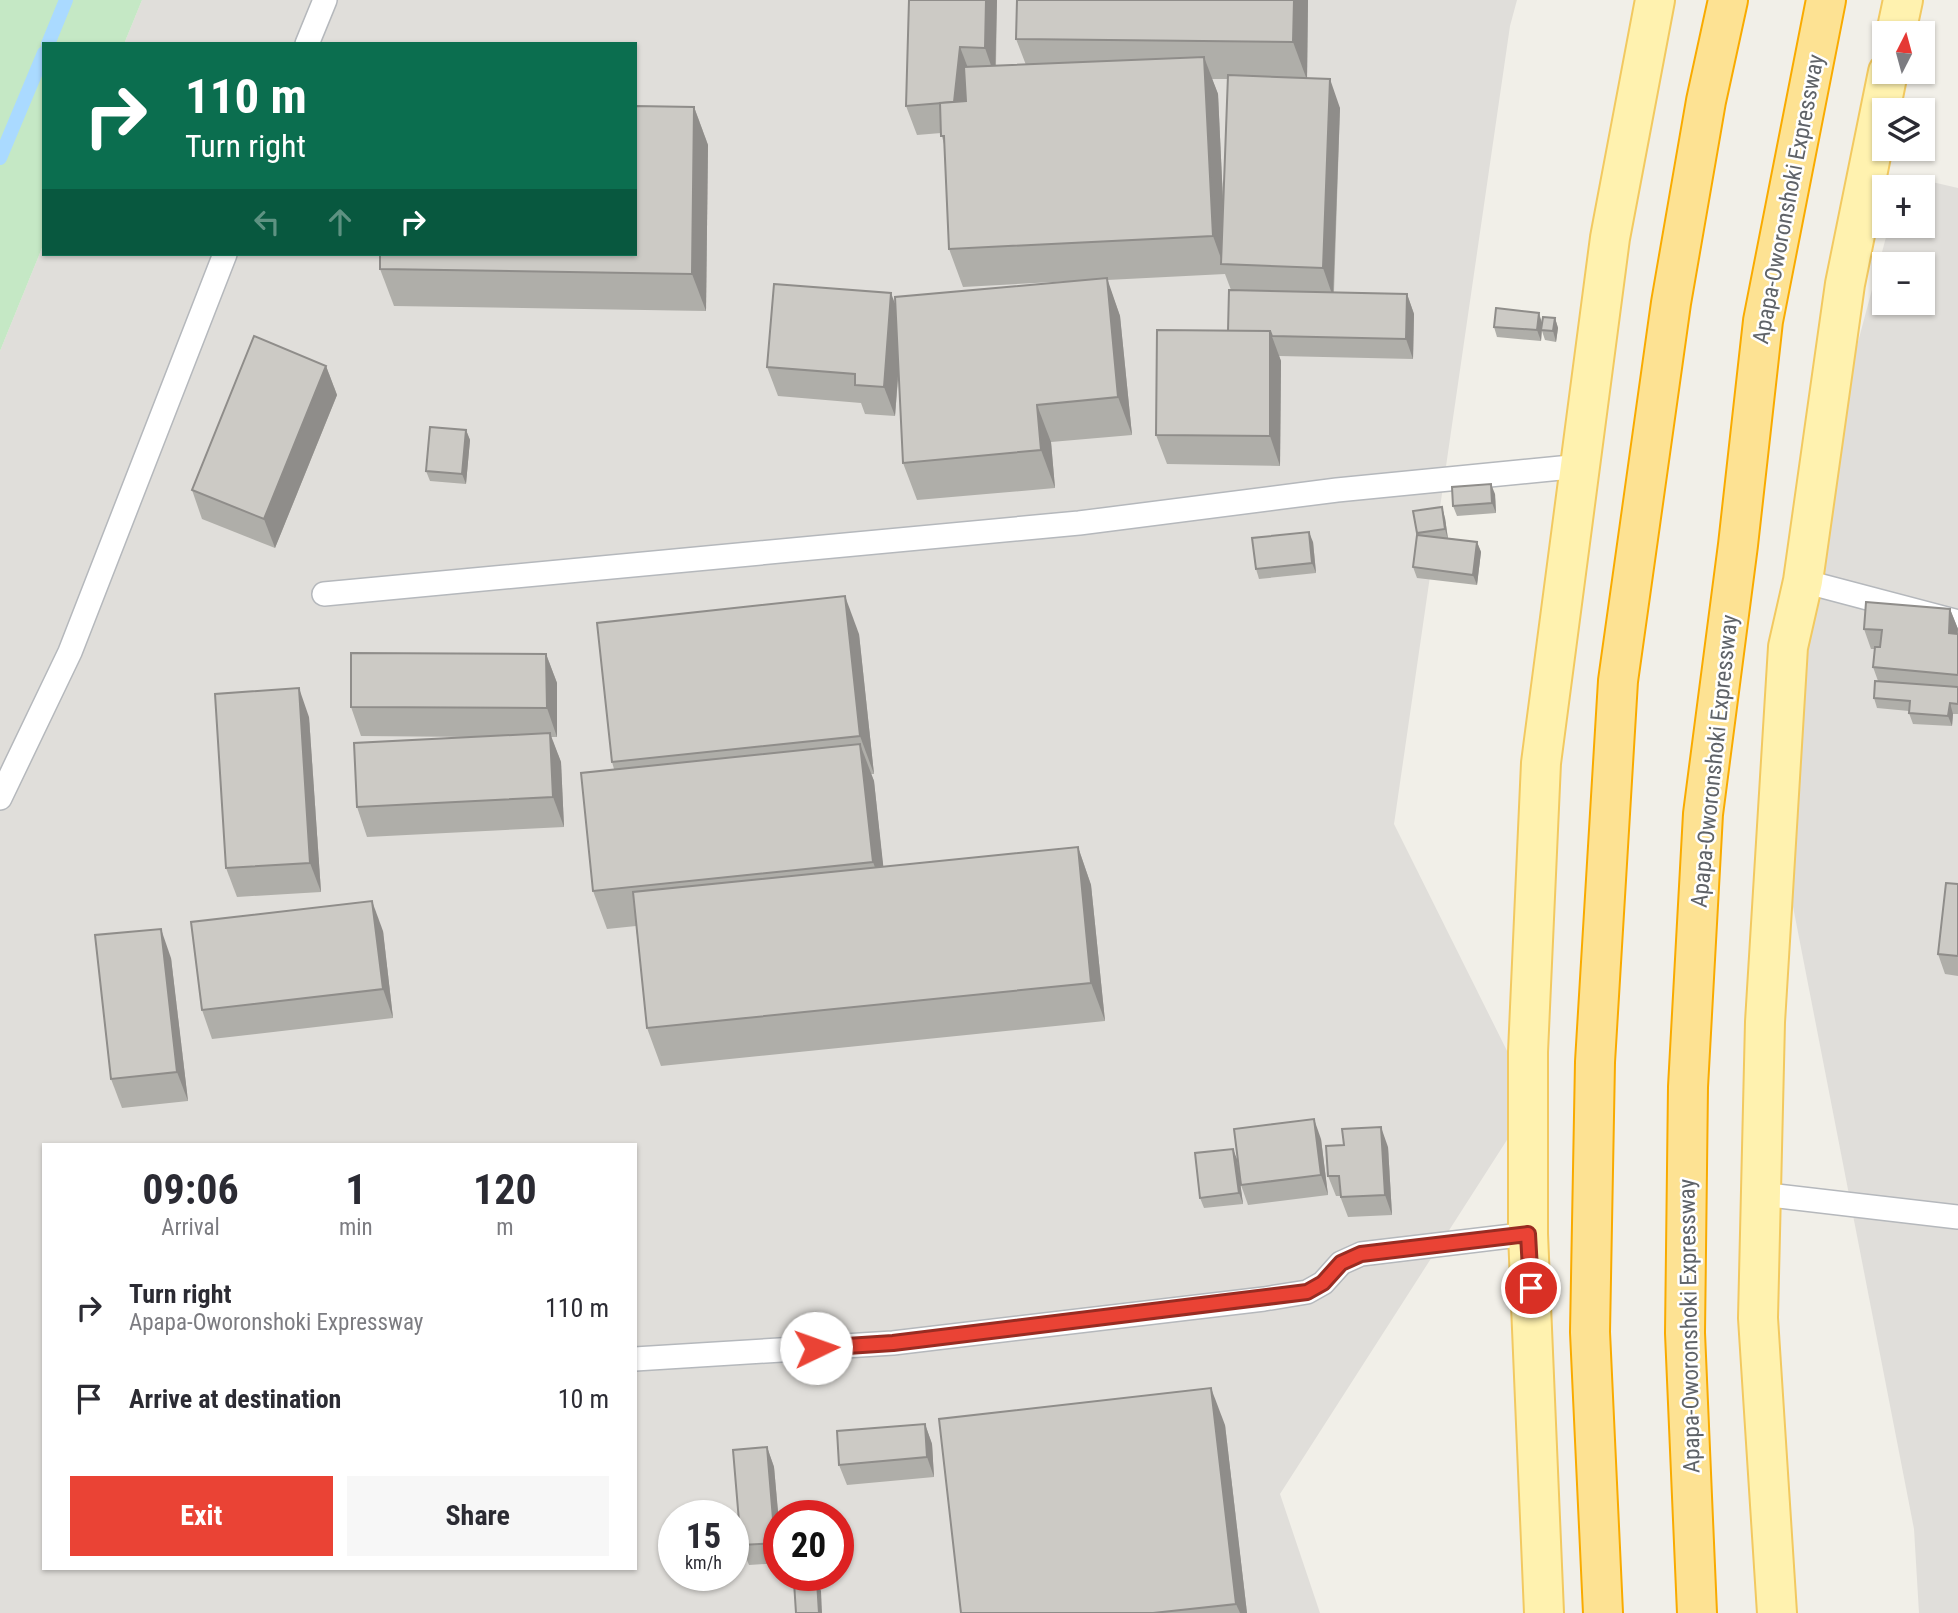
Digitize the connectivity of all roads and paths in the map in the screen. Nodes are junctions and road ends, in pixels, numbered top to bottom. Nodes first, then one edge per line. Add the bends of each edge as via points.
1 (324, 0) edge
2 (1655, 0) edge
3 (1728, 0) edge
4 (1826, 0) edge
5 (1903, 0) edge
6 (1899, 21) edge
7 (308, 42) edge
8 (1886, 84) edge
9 (224, 256) edge
10 (1581, 466) junction
11 (1803, 581) junction
12 (324, 594) dead end
13 (1958, 622) edge
14 (0, 798) edge
15 (1761, 1194) junction
16 (1958, 1217) edge
17 (1528, 1234) junction
18 (637, 1359) edge
19 (1544, 1613) edge
20 (1603, 1613) edge
21 (1697, 1613) edge
22 (1777, 1613) edge

1 - 7 lane
2 - 10 main road via 1610,237
3 - 20 highway via 1671,303 1618,681 1595,1062 1590,1319
4 - 21 highway, Apapa-Oworonshoki Expressway via 1763,321 1703,814 1688,1087 1685,1333
5 - 6 main road
8 - 11 main road via 1845,284
9 - 14 lane via 70,652
10 - 12 lane via 1065,524
10 - 17 main road via 1541,763 1528,1052
11 - 13 lane
11 - 15 main road via 1788,647 1765,1022
15 - 16 lane
15 - 22 main road via 1758,1318
17 - 18 lane via 1361,1254 1341,1263 1323,1283 1307,1292 1264,1299 893,1343
17 - 19 main road

